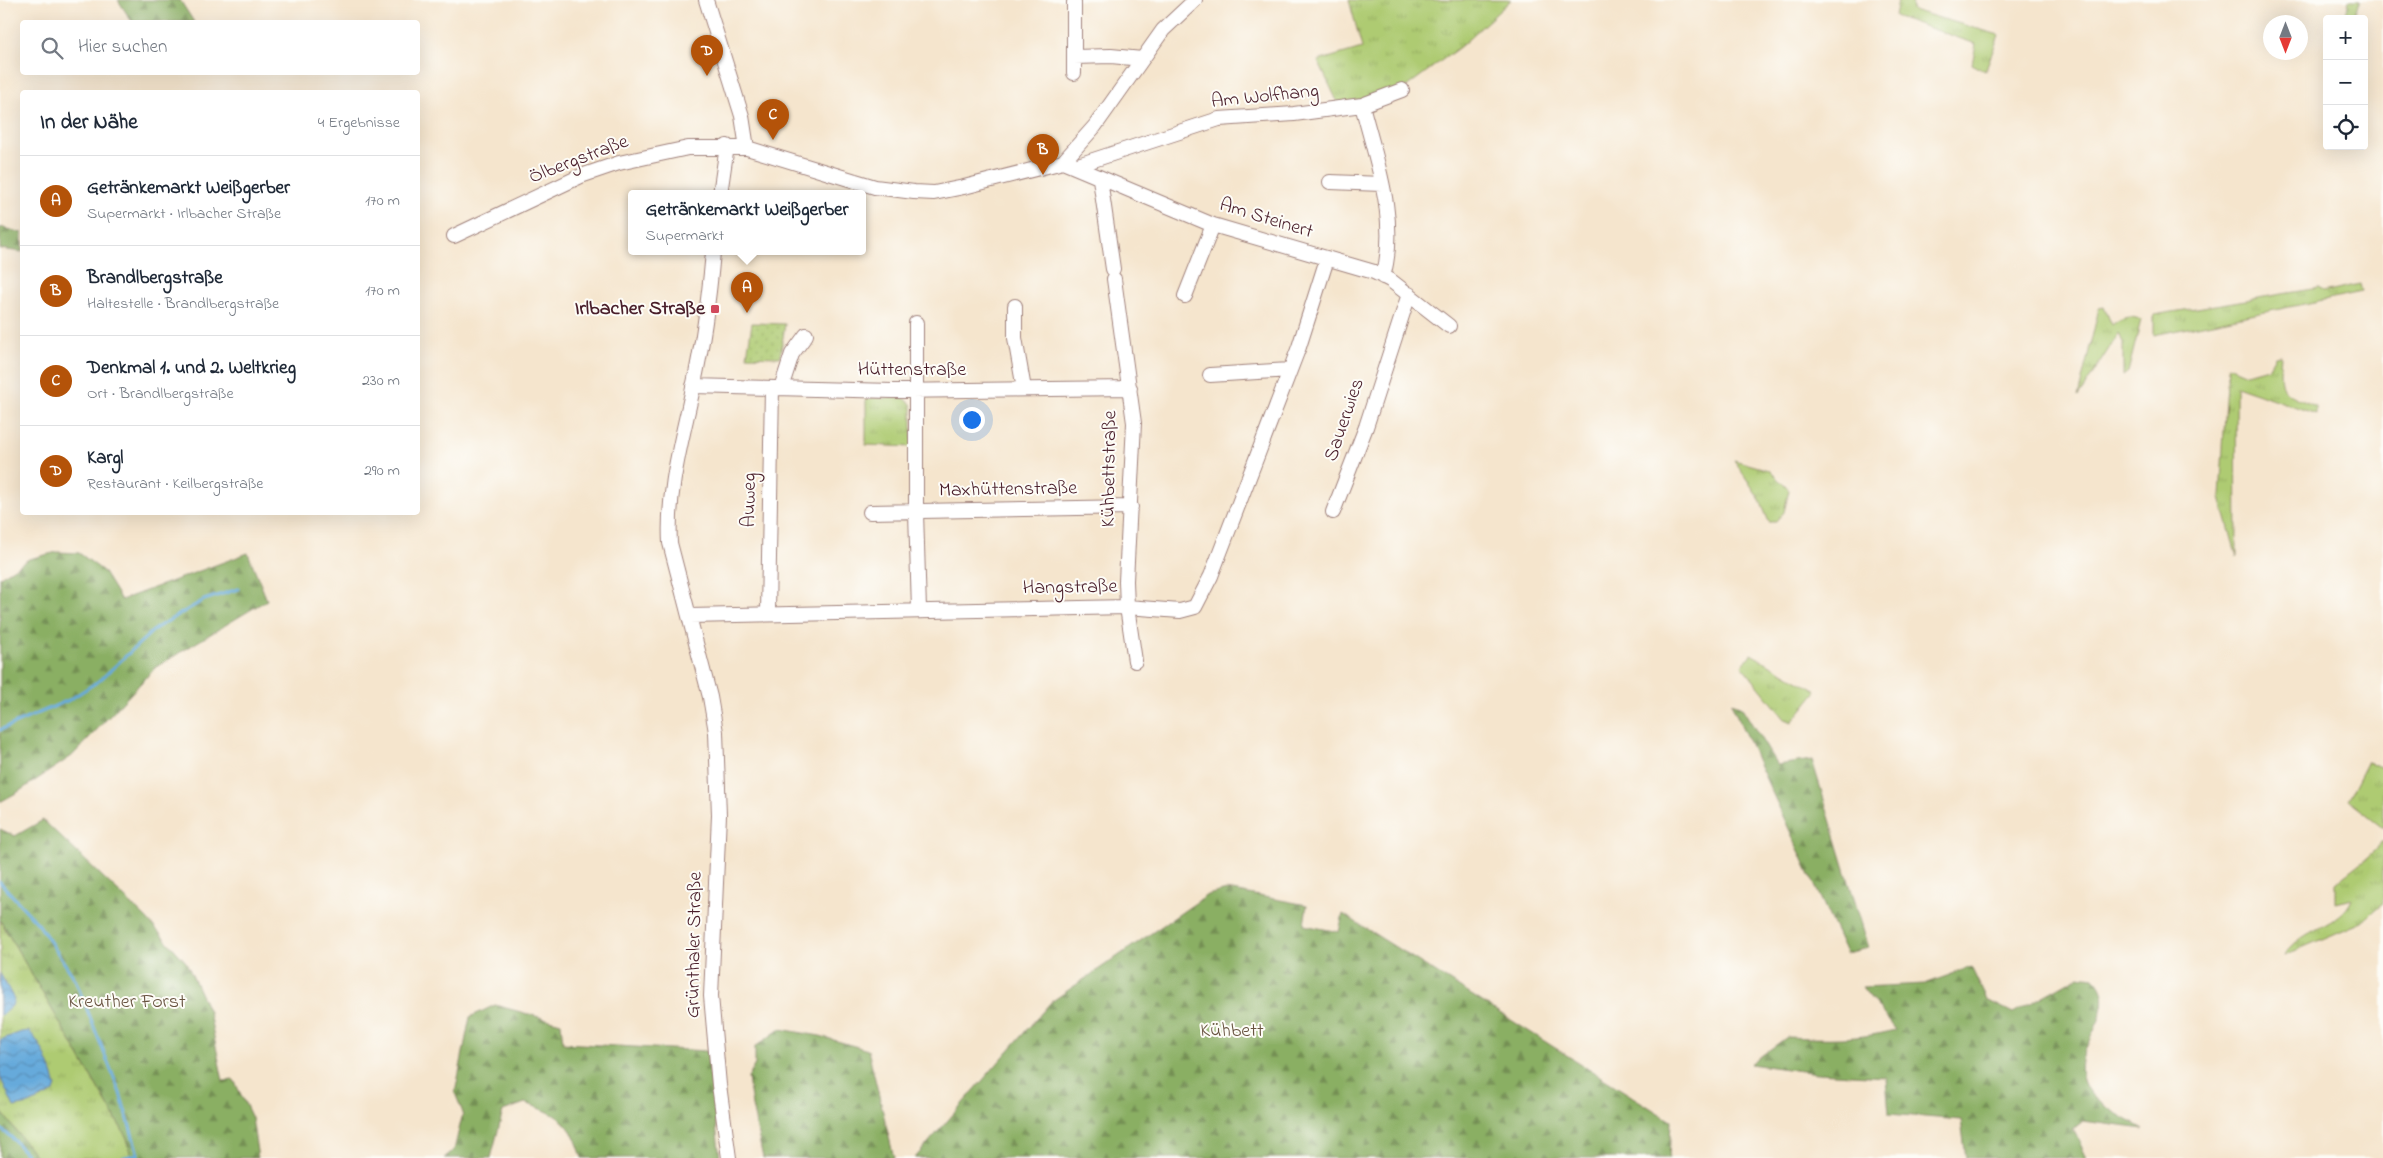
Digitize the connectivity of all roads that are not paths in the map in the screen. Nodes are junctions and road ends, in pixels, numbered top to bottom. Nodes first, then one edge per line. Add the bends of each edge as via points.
1 (706, 0) edge
2 (1195, 0) edge
3 (1074, 2) dead end
4 (1074, 57) junction
5 (1142, 58) junction
6 (1074, 73) dead end
7 (1402, 90) dead end
8 (1362, 106) junction
9 (727, 146) junction
10 (747, 148) junction
11 (1069, 164) junction
12 (1100, 179) junction
13 (1330, 182) dead end
14 (1382, 184) junction
15 (721, 190) edge
16 (1213, 225) junction
17 (454, 236) dead end
18 (713, 255) edge
19 (1327, 259) junction
20 (1383, 276) junction
21 (1409, 294) junction
22 (1185, 296) dead end
23 (1015, 306) dead end
24 (916, 323) dead end
25 (1449, 326) dead end
26 (806, 335) dead end
27 (1290, 370) junction
28 (1210, 375) dead end
29 (694, 386) junction
30 (776, 388) junction
31 (1130, 388) junction
32 (1024, 389) junction
33 (915, 391) junction
34 (1131, 507) junction
35 (870, 512) dead end
36 (916, 512) junction
37 (1333, 512) dead end
38 (1126, 607) junction
39 (919, 610) junction
40 (768, 613) junction
41 (690, 616) junction
42 (1135, 661) dead end
43 (729, 1158) edge

1 - 10 street via 742,116
2 - 5 street via 1163,30
3 - 4 street
4 - 5 street
4 - 6 street
5 - 11 street
7 - 8 street, Am Wolfhang
8 - 11 street, Am Wolfhang via 1219,119
8 - 14 street via 1376,150
9 - 10 street, Ölbergstraße
9 - 15 street
9 - 17 street, Ölbergstraße via 688,148 619,163 581,176
10 - 11 street, Am Wolfhang via 875,187 934,193
11 - 12 street, Am Steinert
12 - 16 street, Am Steinert
12 - 31 street, Kühbettstraße
13 - 14 street
14 - 20 street via 1389,236
16 - 19 street, Am Steinert
16 - 22 street
18 - 29 street via 708,306
19 - 20 street, Am Steinert
19 - 27 street, Hangstraße
20 - 21 street, Am Steinert
21 - 25 street, Am Steinert
21 - 37 street, Sauerwies via 1366,427
23 - 32 street via 1015,338
24 - 33 street, Maxhüttenstraße
26 - 30 street, Auweg via 792,354
27 - 28 street
27 - 38 street, Hangstraße via 1211,576 1194,607 1180,610
29 - 30 street, Hüttenstraße
29 - 41 street via 672,482 669,522 670,543
30 - 33 street, Hüttenstraße
30 - 40 street, Auweg
31 - 32 street, Hüttenstraße
31 - 34 street, Kühbettstraße via 1134,423
32 - 33 street, Hüttenstraße
33 - 36 street, Maxhüttenstraße
34 - 36 street, Maxhüttenstraße
34 - 38 street, Kühbettstraße
35 - 36 street, Maxhüttenstraße
36 - 39 street, Maxhüttenstraße
38 - 39 street, Hangstraße
38 - 42 street, Kühbettstraße
39 - 40 street, Hangstraße
40 - 41 street, Hangstraße
41 - 43 street, Grünthaler Straße via 716,732 719,815 711,996

